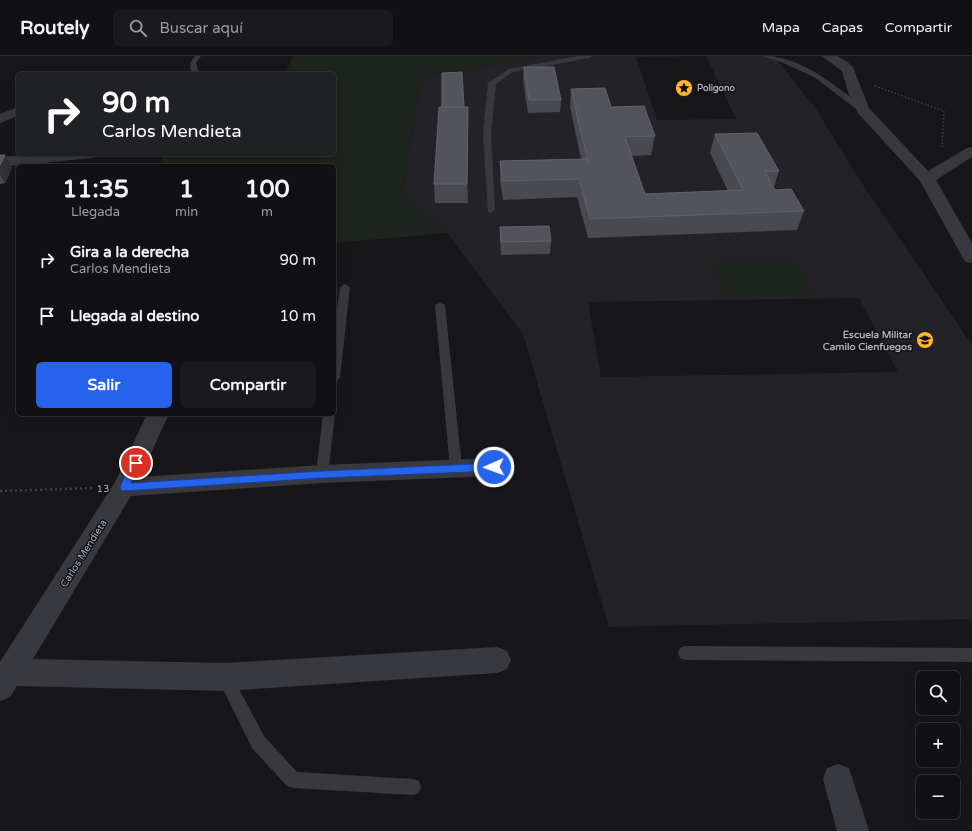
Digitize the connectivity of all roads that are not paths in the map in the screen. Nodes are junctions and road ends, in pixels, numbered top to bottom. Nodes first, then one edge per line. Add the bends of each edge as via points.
1 (198, 56) edge
2 (589, 56) edge
3 (765, 56) edge
4 (828, 56) edge
5 (196, 72) edge
6 (863, 110) junction
7 (16, 112) edge
8 (0, 119) edge
9 (16, 119) edge
10 (0, 122) edge
11 (972, 151) edge
12 (75, 156) edge
13 (41, 160) edge
14 (0, 162) edge
15 (927, 179) junction
16 (491, 210) dead end
17 (972, 258) edge
18 (345, 287) dead end
19 (440, 305) dead end
20 (336, 361) edge
21 (157, 416) edge
22 (330, 416) edge
23 (494, 467) dead end
24 (456, 468) junction
25 (322, 474) junction
26 (124, 487) junction
27 (685, 653) dead end
28 (972, 655) edge
29 (497, 660) dead end
30 (225, 677) junction
31 (4, 680) edge
32 (838, 779) dead end
33 (413, 787) dead end
34 (853, 831) edge

1 - 5 lane via 193,63
2 - 16 lane via 511,70 492,83 487,133
3 - 6 lane via 783,60 817,75
4 - 6 street via 848,70
6 - 15 street
7 - 8 street
9 - 10 street
11 - 15 street
12 - 13 street
13 - 14 street
15 - 17 street
18 - 20 lane
19 - 24 lane
21 - 26 street, Carlos Mendieta
22 - 25 lane
23 - 24 street
24 - 25 street
25 - 26 street
26 - 31 street, Carlos Mendieta
27 - 28 lane
29 - 30 street
30 - 31 street
30 - 33 lane via 258,742 294,780
32 - 34 street

